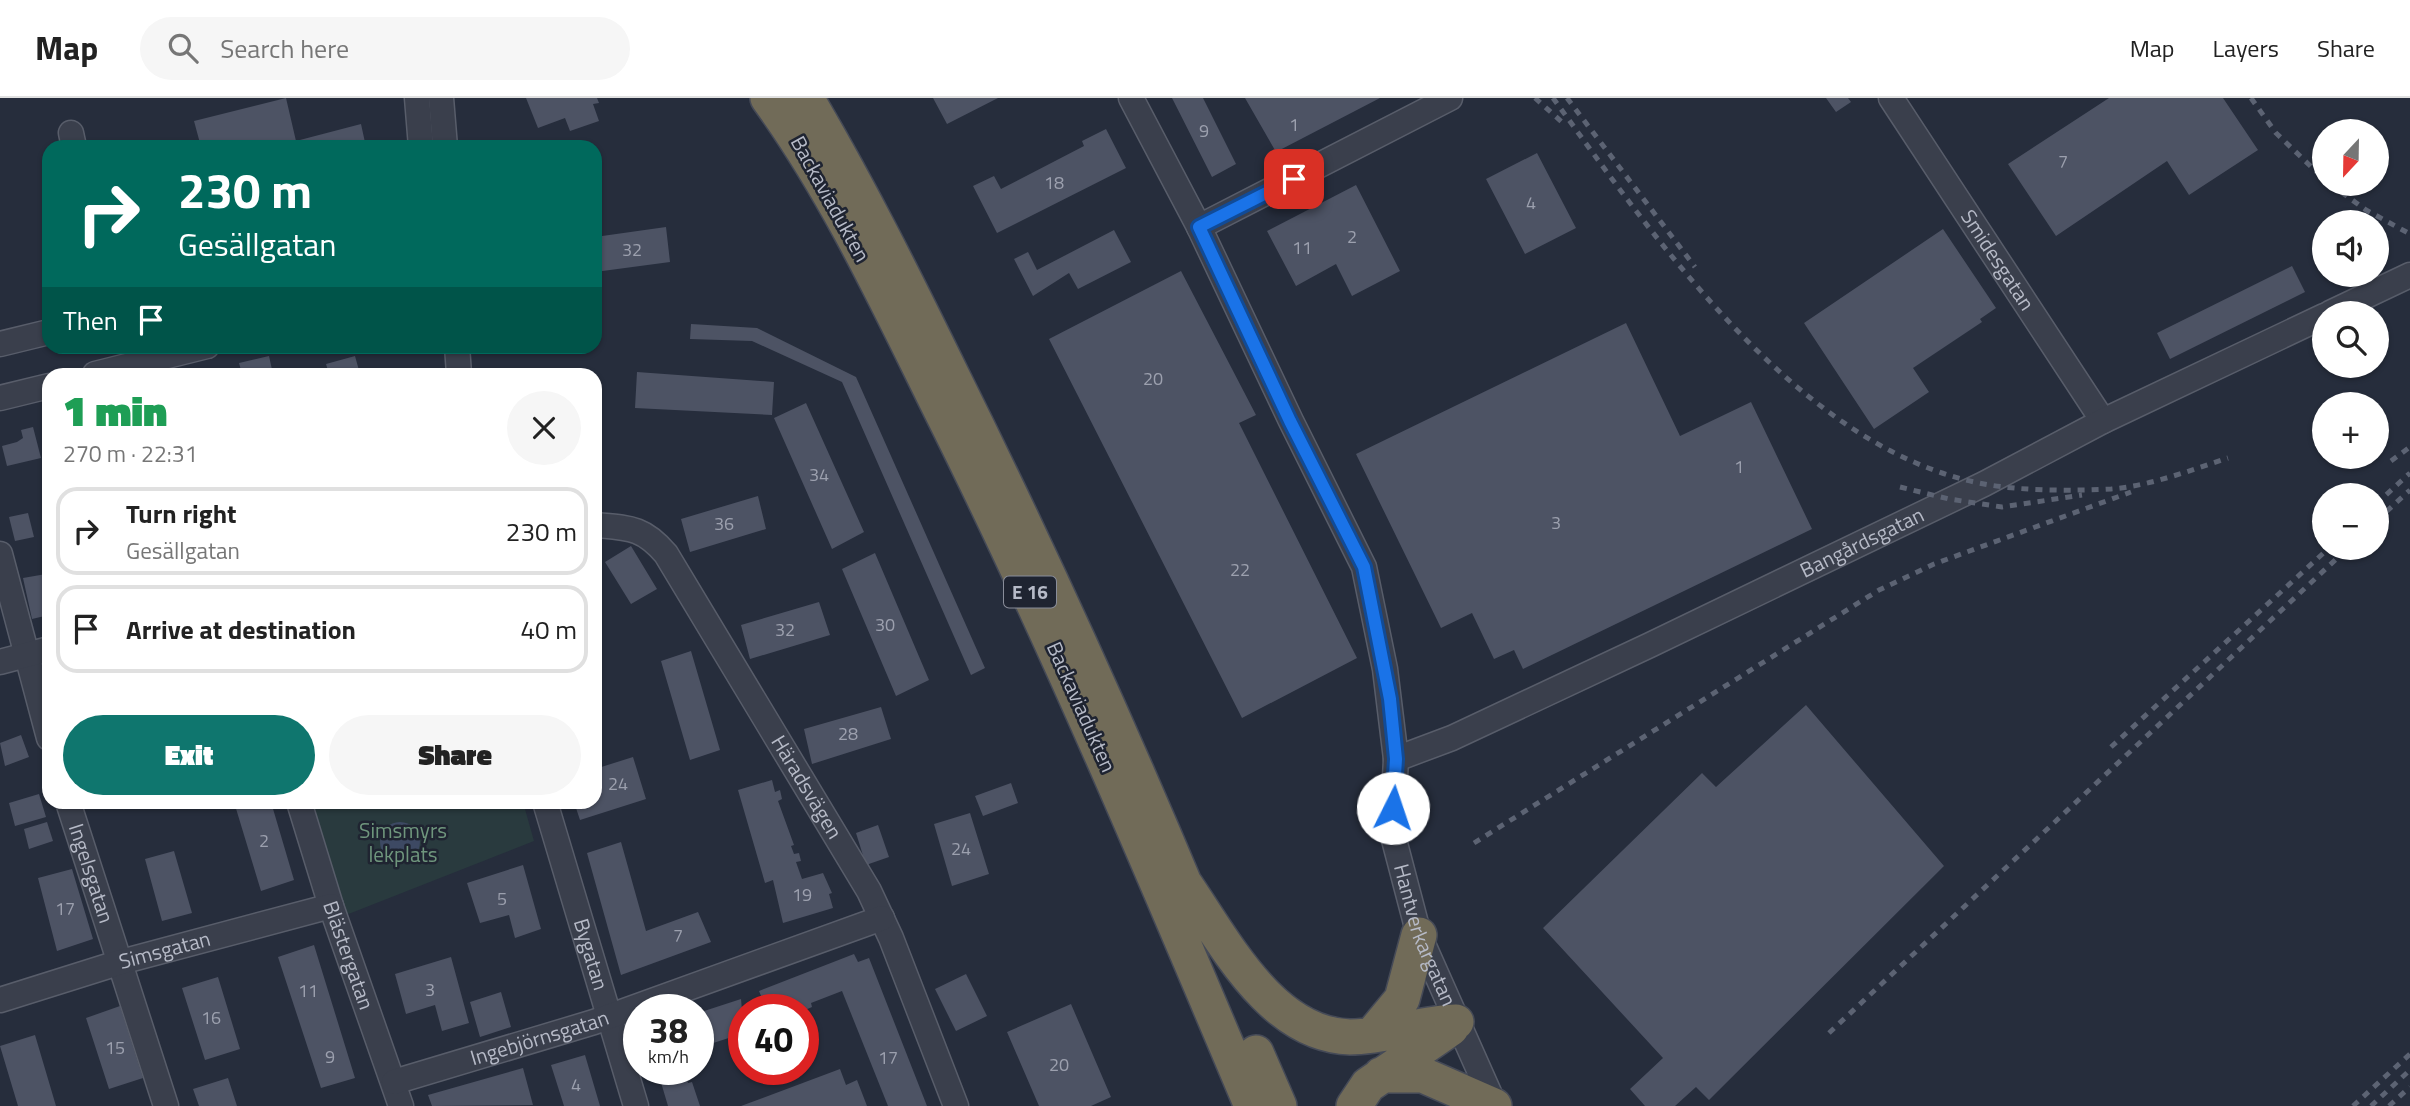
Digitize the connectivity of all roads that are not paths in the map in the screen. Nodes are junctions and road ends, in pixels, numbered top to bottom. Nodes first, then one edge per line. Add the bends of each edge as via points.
1 (417, 98) edge
2 (441, 98) edge
3 (768, 98) edge
4 (806, 98) edge
5 (1131, 98) edge
6 (1450, 98) edge
7 (1891, 98) edge
8 (420, 140) edge
9 (444, 140) edge
10 (1199, 227) junction
11 (2410, 275) edge
12 (2355, 301) edge
13 (2312, 322) edge
14 (42, 334) edge
15 (0, 344) edge
16 (175, 354) edge
17 (119, 368) edge
18 (42, 388) edge
19 (0, 398) edge
20 (2103, 421) junction
21 (602, 526) edge
22 (0, 554) edge
23 (42, 651) edge
24 (25, 655) junction
25 (0, 662) edge
26 (42, 714) edge
27 (1396, 759) junction
28 (70, 809) edge
29 (301, 809) edge
30 (547, 809) edge
31 (1184, 883) junction
32 (331, 905) junction
33 (882, 918) junction
34 (1419, 935) junction
35 (121, 962) junction
36 (0, 1000) edge
37 (610, 1016) junction
38 (1456, 1022) junction
39 (1373, 1034) junction
40 (1381, 1075) junction
41 (394, 1082) junction
42 (166, 1106) edge
43 (401, 1106) edge
44 (636, 1106) edge
45 (956, 1106) edge
46 (1252, 1106) edge
47 (1279, 1106) edge
48 (1354, 1106) edge
49 (1494, 1106) edge

1 - 8 street
2 - 9 street
3 - 46 highway, Backaviadukten / E 16 via 834,205 976,480 1052,641
4 - 31 highway, Backaviadukten / E 16 via 837,150 1000,472 1071,621
5 - 10 street, Hantverkargatan
6 - 10 street
7 - 20 street, Smidesgatan
10 - 27 street, Hantverkargatan via 1364,567 1385,668
11 - 12 street
13 - 20 street, Bangårdsgatan
14 - 15 street
16 - 17 street
18 - 19 street
20 - 27 street, Bangårdsgatan via 1650,646 1452,738
21 - 33 street, Häradsvägen via 639,530 666,554
22 - 24 street
23 - 24 street
24 - 25 street
24 - 26 street
27 - 34 street, Hantverkargatan via 1392,832
28 - 35 street, Ingelsgatan
29 - 32 street, Blästergatan
30 - 37 street, Bygatan
31 - 39 highway via 1276,1008 1309,1028 1330,1034
31 - 47 highway, Backaviadukten / E 16
32 - 35 street, Simsgatan
32 - 41 street, Blästergatan
33 - 37 street, Ingebjörnsgatan
33 - 45 street, Häradsvägen
34 - 38 street, Hantverkargatan
34 - 39 highway via 1402,999
35 - 36 street, Simsgatan
35 - 42 street, Ingelsgatan
37 - 41 street, Ingebjörnsgatan
37 - 44 street, Bygatan
38 - 39 highway
38 - 40 highway
38 - 49 street, Hantverkargatan
40 - 48 highway
40 - 49 highway via 1423,1075
41 - 43 street, Blästergatan

